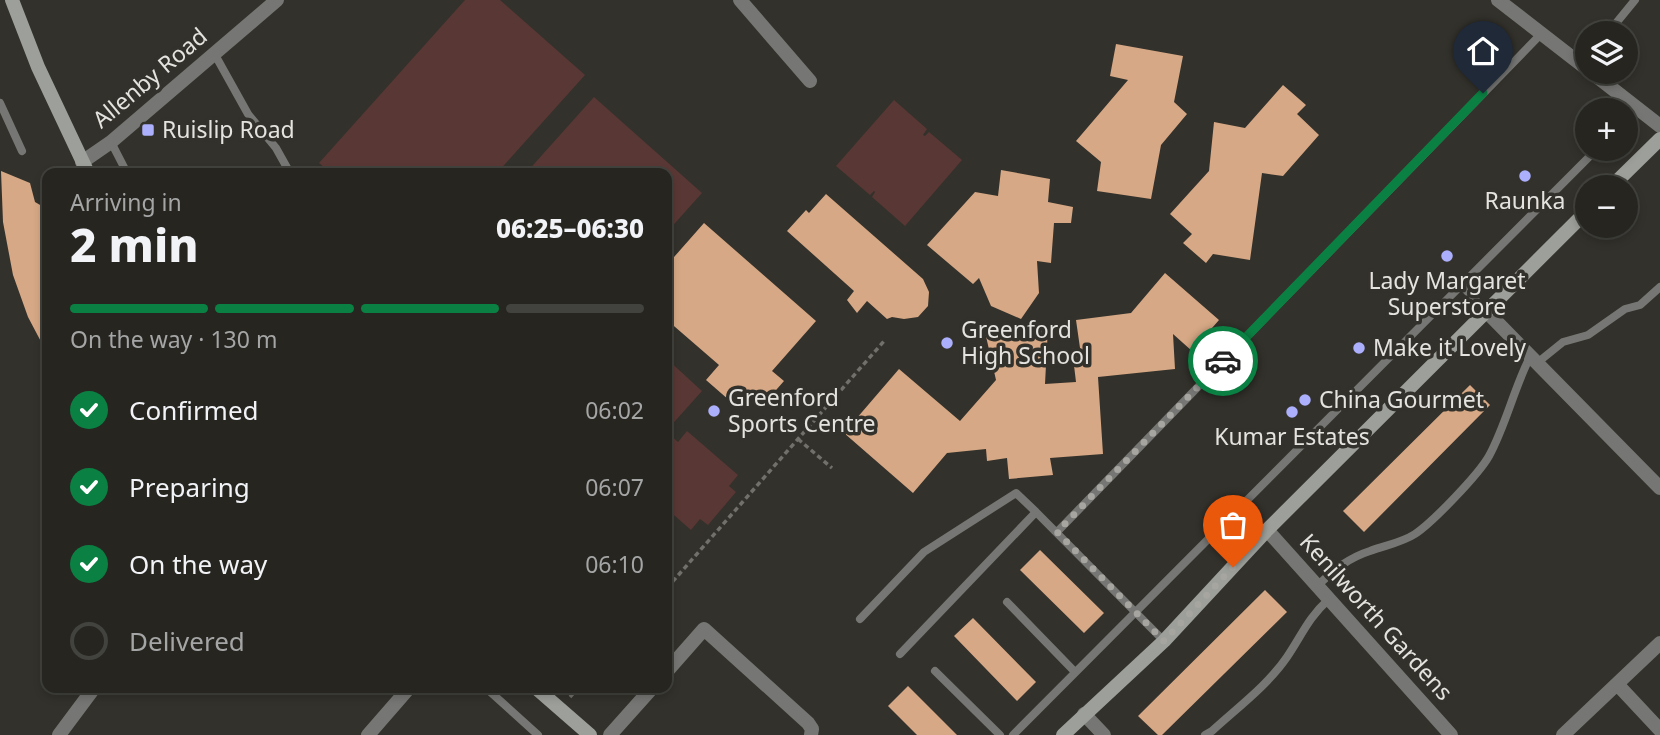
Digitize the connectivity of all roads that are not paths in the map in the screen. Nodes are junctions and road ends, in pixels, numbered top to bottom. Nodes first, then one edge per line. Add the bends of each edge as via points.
1 (12, 0) edge
2 (277, 0) edge
3 (740, 0) edge
4 (1498, 0) edge
5 (1635, 0) edge
6 (1618, 21) edge
7 (1542, 33) junction
8 (214, 53) junction
9 (1575, 57) edge
10 (810, 82) dead end
11 (1609, 84) edge
12 (1626, 98) edge
13 (0, 103) edge
14 (1638, 108) edge
15 (1660, 125) edge
16 (1660, 139) edge
17 (111, 142) junction
18 (22, 151) dead end
19 (1585, 161) edge
20 (85, 167) edge
21 (124, 168) edge
22 (287, 168) edge
23 (1623, 175) edge
24 (1575, 223) edge
25 (1462, 286) junction
26 (1660, 287) edge
27 (1486, 311) junction
28 (1534, 360) junction
29 (1660, 488) edge
30 (1036, 512) junction
31 (1267, 530) junction
32 (1057, 532) junction
33 (1317, 586) junction
34 (1329, 599) junction
35 (1007, 602) dead end
36 (1135, 612) junction
37 (860, 619) dead end
38 (1164, 641) junction
39 (1660, 643) edge
40 (900, 654) dead end
41 (672, 665) edge
42 (935, 671) dead end
43 (1075, 672) junction
44 (1617, 684) junction
45 (90, 693) edge
46 (405, 693) edge
47 (492, 693) edge
48 (542, 693) edge
49 (648, 693) edge
50 (1084, 714) junction
51 (1660, 730) edge
52 (59, 735) edge
53 (368, 735) edge
54 (538, 735) edge
55 (590, 735) edge
56 (610, 735) edge
57 (811, 735) edge
58 (1000, 735) edge
59 (1013, 735) edge
60 (1063, 735) edge
61 (1104, 735) edge
62 (1205, 735) edge
63 (1451, 735) edge
64 (1563, 735) edge

1 - 20 street
2 - 8 street, Allenby Road
3 - 10 street
4 - 7 street
5 - 6 lane
7 - 9 street
7 - 32 lane
8 - 17 street, Allenby Road
8 - 22 lane via 248,114
11 - 12 street
13 - 18 lane
14 - 15 street
16 - 23 street
17 - 20 street, Allenby Road
17 - 21 lane
19 - 25 lane
24 - 27 street
25 - 27 lane
25 - 36 lane
26 - 28 lane via 1640,305
27 - 28 street
27 - 31 street
28 - 29 street
28 - 33 lane via 1521,374 1480,470 1422,529 1402,542 1342,563
30 - 32 lane
30 - 37 lane via 1016,493 924,552
30 - 40 lane
31 - 33 street, Kenilworth Gardens
31 - 38 street
32 - 36 lane
33 - 34 street, Kenilworth Gardens
34 - 62 lane via 1314,612 1275,672
34 - 63 street, Kenilworth Gardens
35 - 43 lane
36 - 38 lane
36 - 43 lane
38 - 50 street
39 - 44 street
41 - 57 street via 705,629 808,723
42 - 58 lane
43 - 59 lane
44 - 51 street
44 - 64 street
45 - 52 street
46 - 53 street
47 - 54 lane
48 - 55 street
49 - 56 street
50 - 60 street
50 - 61 street

